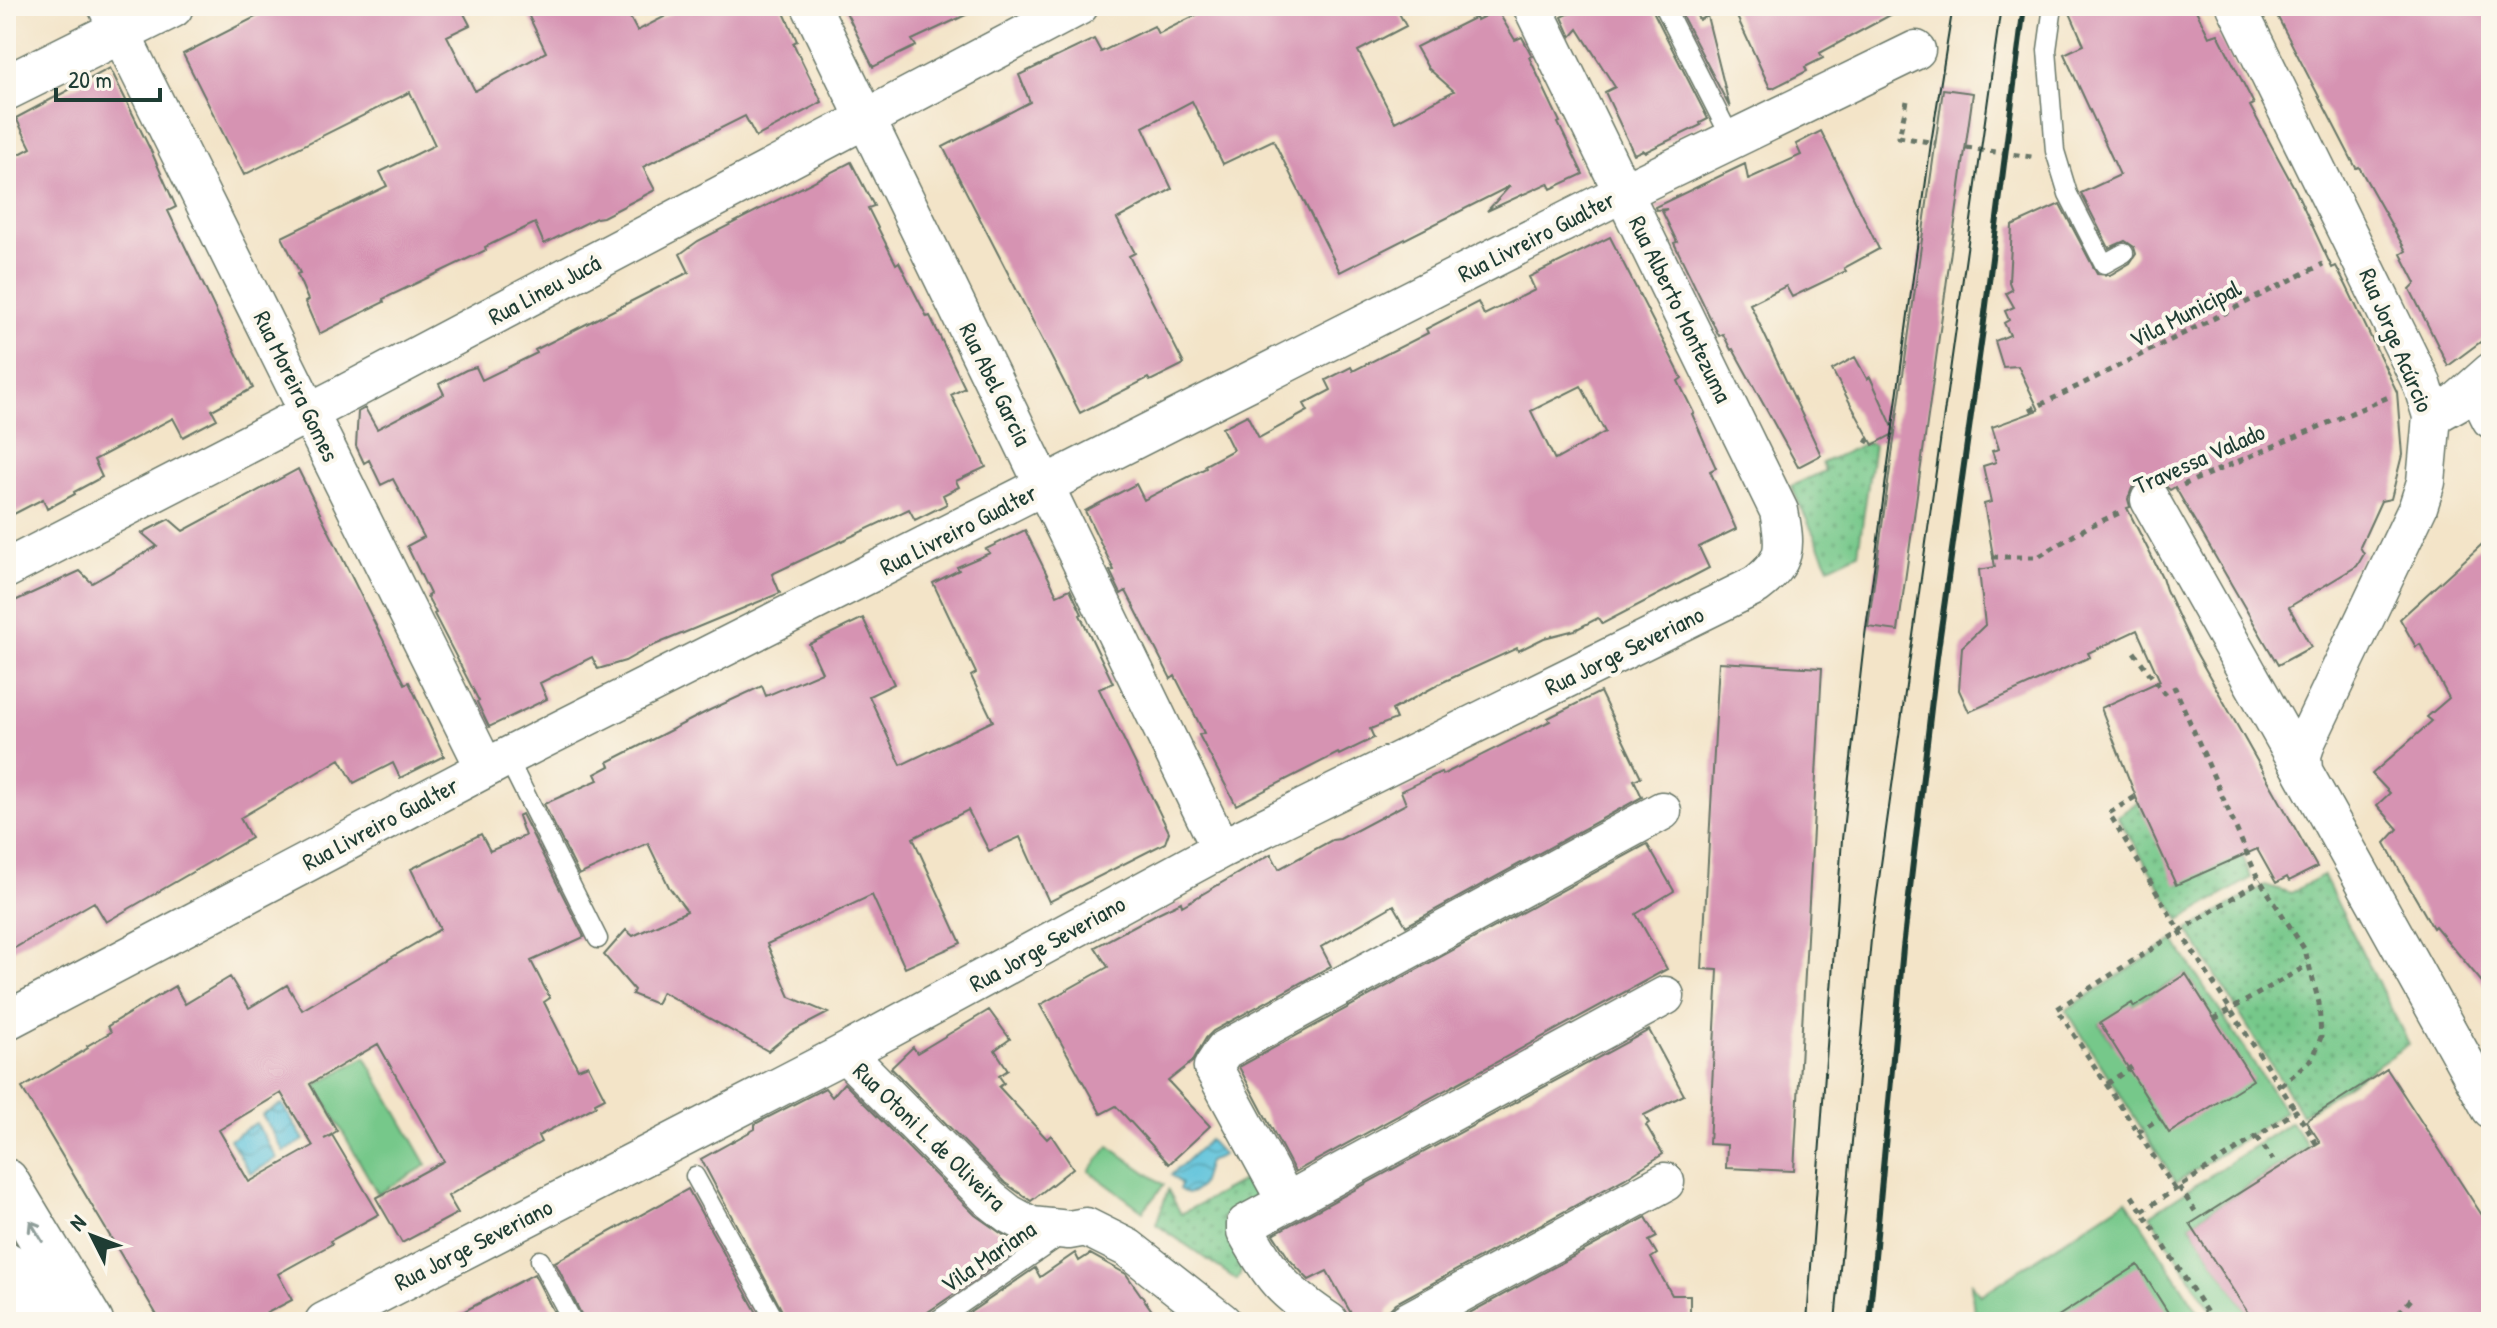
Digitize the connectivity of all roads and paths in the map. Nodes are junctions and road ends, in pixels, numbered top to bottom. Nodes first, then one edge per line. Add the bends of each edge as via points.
1 (171, 6) edge
2 (811, 6) edge
3 (1079, 6) edge
4 (1532, 6) edge
5 (2053, 6) edge
6 (2236, 6) edge
7 (1665, 8) edge
8 (114, 19) edge
9 (1916, 50) dead end
10 (6, 88) edge
11 (1907, 101) dead end
12 (866, 119) junction
13 (1732, 140) junction
14 (1935, 143) dead end
15 (1966, 148) dead end
16 (2045, 160) dead end
17 (1624, 192) junction
18 (2356, 247) junction
19 (2124, 253) dead end
20 (2486, 392) edge
21 (2427, 400) junction
22 (2030, 410) dead end
23 (310, 412) junction
24 (1872, 433) dead end
25 (1866, 443) dead end
26 (1045, 484) junction
27 (2150, 500) junction
28 (1992, 557) dead end
29 (6, 569) edge
30 (1773, 572) joint
31 (2134, 652) dead end
32 (2153, 679) junction
33 (2146, 687) dead end
34 (496, 762) junction
35 (2303, 771) junction
36 (2135, 797) dead end
37 (1662, 811) dead end
38 (1221, 849) junction
39 (2261, 880) junction
40 (2179, 930) junction
41 (598, 939) dead end
42 (2308, 965) junction
43 (1665, 996) dead end
44 (2230, 1008) junction
45 (2214, 1019) dead end
46 (6, 1021) edge
47 (845, 1053) junction
48 (2133, 1066) dead end
49 (2107, 1084) junction
50 (2279, 1087) junction
51 (2491, 1109) edge
52 (2296, 1111) junction
53 (2160, 1118) dead end
54 (2138, 1132) junction
55 (2257, 1137) junction
56 (2317, 1145) dead end
57 (2273, 1160) dead end
58 (695, 1176) dead end
59 (6, 1181) edge
60 (1665, 1182) dead end
61 (2177, 1188) junction
62 (2132, 1196) dead end
63 (1286, 1201) junction
64 (2142, 1211) junction
65 (2195, 1211) dead end
66 (1069, 1230) junction
67 (540, 1260) dead end
68 (6, 1264) edge
69 (2414, 1296) dead end
70 (342, 1317) edge
71 (1325, 1321) edge
72 (41, 1322) edge
73 (91, 1322) edge
74 (573, 1322) edge
75 (776, 1322) edge
76 (935, 1322) edge
77 (1222, 1322) edge
78 (1407, 1322) edge
79 (2213, 1322) edge
80 (2391, 1322) edge

1 - 8 main road
2 - 12 street, Rua Abel Garcia
3 - 12 street, Rua Lineu Jucá
4 - 17 street, Rua Alberto Montezuma
5 - 19 lane via 2047,50 2055,151 2068,194 2104,264
6 - 18 street, Rua Jorge Acúrcio
7 - 13 lane
8 - 10 main road
8 - 23 street, Rua Moreira Gomes
9 - 13 street, Rua Livreiro Gualter
11 - 14 path via 1899,137
12 - 23 street, Rua Lineu Jucá
12 - 26 street, Rua Abel Garcia
13 - 17 street, Rua Livreiro Gualter
15 - 16 path
17 - 26 street, Rua Livreiro Gualter
17 - 30 street, Rua Alberto Montezuma via 1779,511 1785,541
18 - 21 street, Rua Jorge Acúrcio
18 - 22 path, Vila Municipal
20 - 21 street via 2457,402
21 - 27 path, Travessa Valado
21 - 35 street, Rua Jorge Acúrcio via 2430,454 2418,507 2307,740
23 - 29 street, Rua Lineu Jucá
23 - 34 street, Rua Moreira Gomes
24 - 25 path
26 - 34 street, Rua Livreiro Gualter
26 - 38 street, Rua Abel Garcia
27 - 28 path, Travessa Valado via 2086,528 2038,557
27 - 35 street
30 - 38 street, Rua Jorge Severiano
31 - 32 path
32 - 33 path
32 - 39 path via 2164,693 2175,688
34 - 41 lane
34 - 46 street, Rua Livreiro Gualter
35 - 51 street
36 - 40 path via 2109,813
37 - 63 street via 1224,1050 1213,1067
38 - 47 street, Rua Jorge Severiano
39 - 40 path
39 - 42 path via 2305,950
40 - 44 path
40 - 49 path via 2057,1009
42 - 44 path
42 - 50 path via 2319,1003 2321,1037 2313,1058
43 - 63 street
44 - 45 path
44 - 50 path
47 - 66 street, Rua Otoni L. de Oliveira via 990,1199 1031,1226
47 - 70 street, Rua Jorge Severiano
48 - 49 path
49 - 54 path
50 - 52 path
52 - 55 path
52 - 56 path
53 - 54 path
54 - 61 path
55 - 57 path
55 - 61 path
58 - 75 lane
73 -> 59 main road
60 - 78 street
61 - 64 path
61 - 65 path
62 - 64 path
63 - 71 street via 1251,1220 1246,1231 1281,1286
64 - 79 path
66 - 76 lane, Vila Mariana
66 - 77 street, Rua Otoni L. de Oliveira via 1086,1227 1128,1248
67 - 74 lane
68 - 72 main road
69 - 80 path

